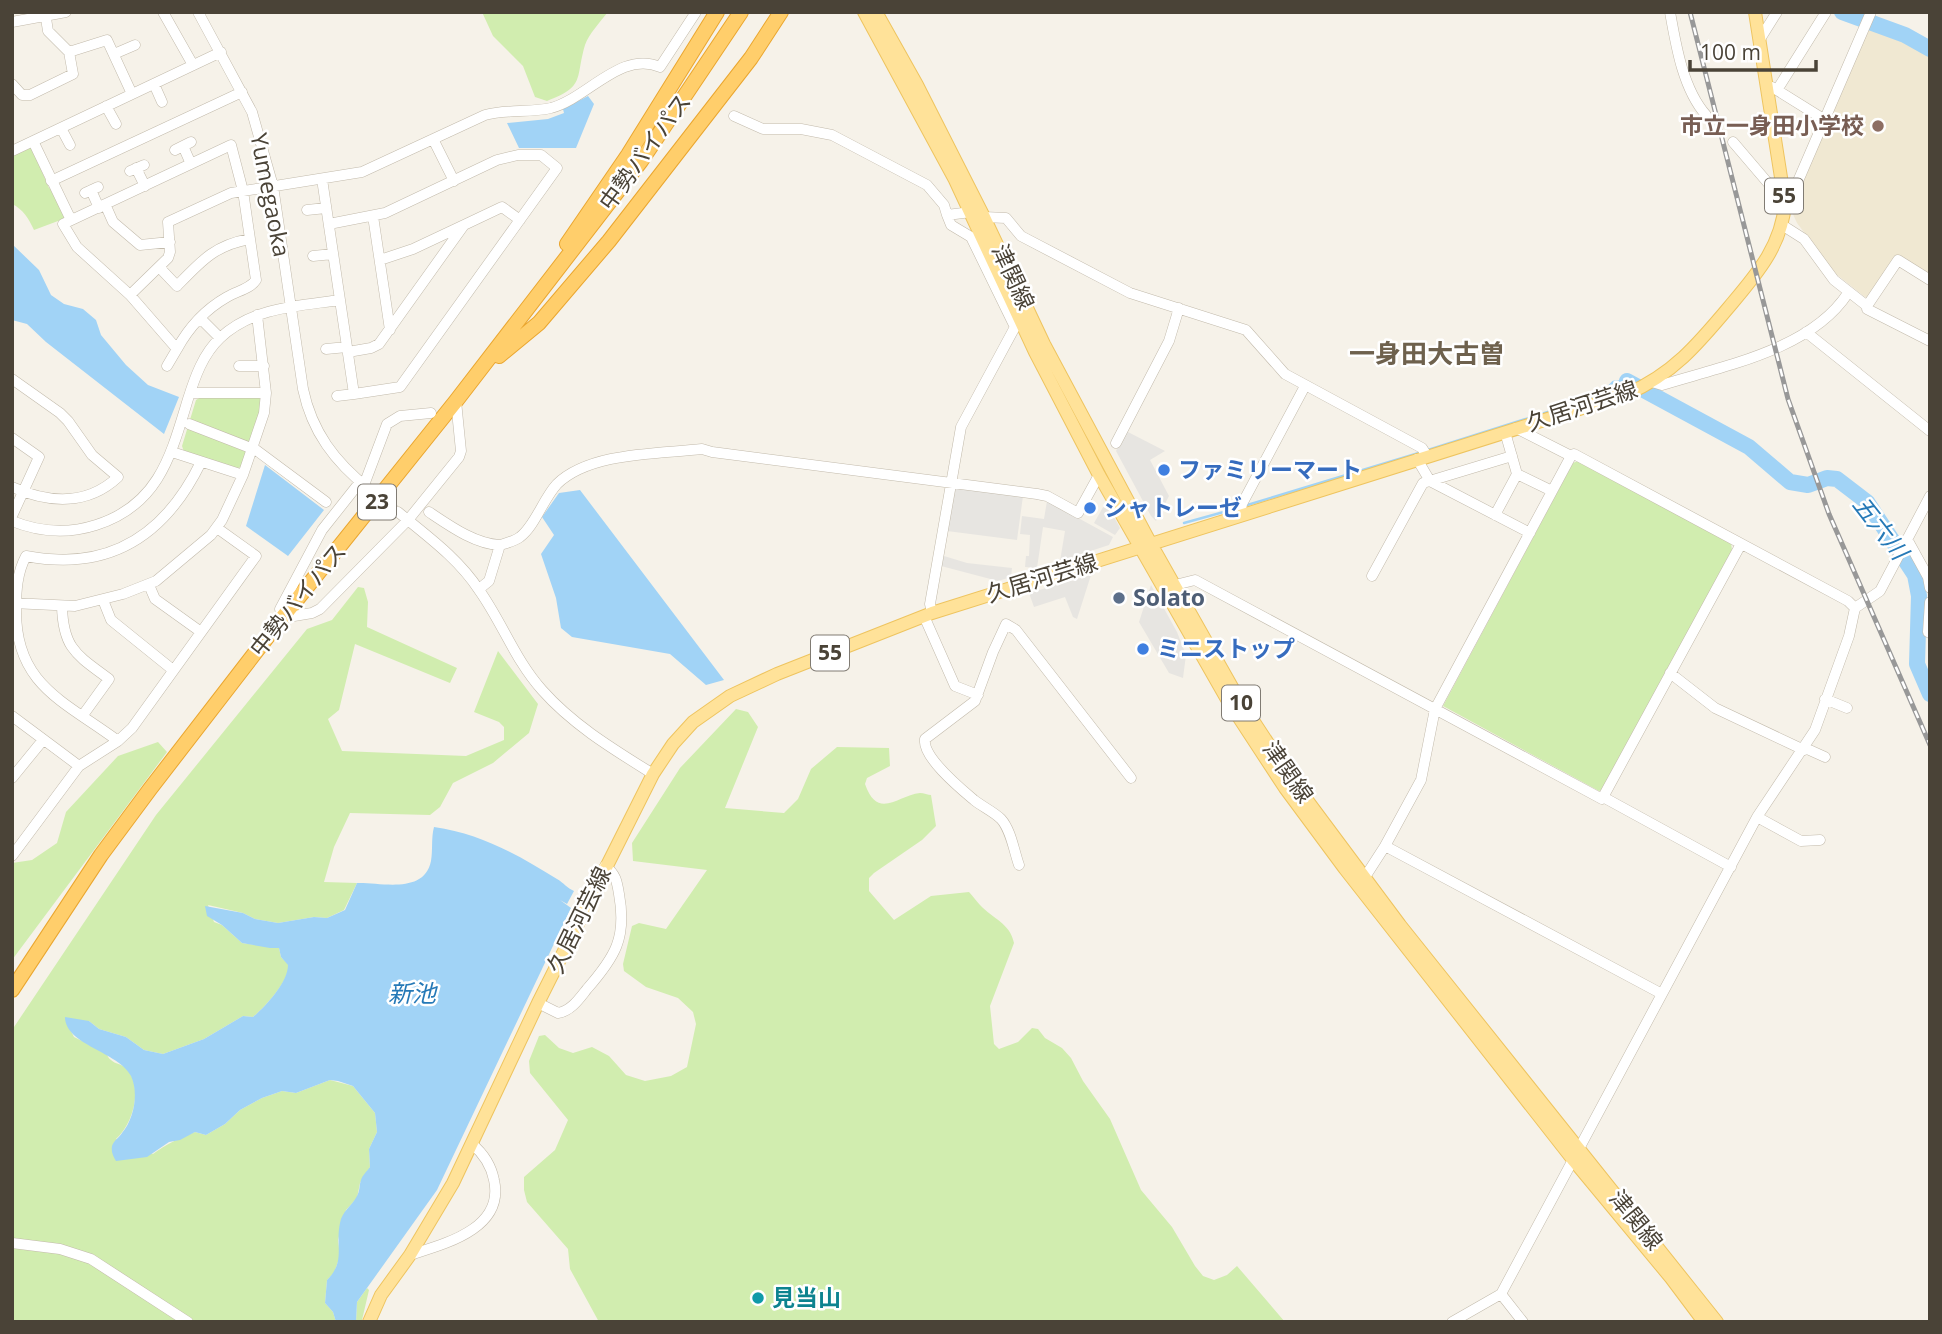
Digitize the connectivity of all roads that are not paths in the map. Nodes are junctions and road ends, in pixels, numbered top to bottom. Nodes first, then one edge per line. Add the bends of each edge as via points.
1 (66, 12) edge
2 (163, 12) edge
3 (198, 12) edge
4 (696, 12) edge
5 (717, 12) edge
6 (741, 12) edge
7 (781, 12) edge
8 (864, 12) edge
9 (876, 12) edge
10 (1670, 12) edge
11 (1755, 12) edge
12 (1776, 12) edge
13 (1826, 12) edge
14 (45, 15) edge
15 (1868, 19) edge
16 (12, 22) edge
17 (1760, 39) junction
18 (135, 45) dead end
19 (69, 52) junction
20 (221, 52) junction
21 (114, 54) junction
22 (193, 65) junction
23 (12, 84) edge
24 (154, 84) junction
25 (1771, 86) junction
26 (243, 92) junction
27 (132, 94) junction
28 (16, 96) edge
29 (163, 102) dead end
30 (106, 106) junction
31 (1706, 115) dead end
32 (734, 117) dead end
33 (1825, 120) junction
34 (116, 125) dead end
35 (61, 128) junction
36 (433, 139) junction
37 (33, 141) junction
38 (1733, 142) dead end
39 (70, 145) dead end
40 (183, 146) dead end
41 (12, 151) edge
42 (191, 164) junction
43 (137, 168) dead end
44 (322, 178) junction
45 (51, 181) junction
46 (454, 181) junction
47 (145, 186) junction
48 (273, 186) junction
49 (91, 190) dead end
50 (243, 191) junction
51 (1785, 203) junction
52 (102, 206) junction
53 (326, 208) junction
54 (307, 210) dead end
55 (971, 212) junction
56 (947, 215) junction
57 (373, 216) junction
58 (985, 217) junction
59 (71, 220) junction
60 (520, 220) junction
61 (329, 223) junction
62 (464, 225) junction
63 (1782, 225) junction
64 (250, 239) junction
65 (170, 242) junction
66 (333, 254) junction
67 (313, 257) dead end
68 (380, 260) junction
69 (159, 267) junction
70 (1930, 280) edge
71 (1848, 293) junction
72 (130, 295) junction
73 (340, 300) junction
74 (1867, 306) junction
75 (290, 307) junction
76 (1179, 308) junction
77 (257, 315) junction
78 (200, 318) junction
79 (390, 330) junction
80 (1806, 332) junction
81 (220, 338) junction
82 (1930, 341) edge
83 (177, 349) junction
84 (326, 349) dead end
85 (347, 349) junction
86 (1678, 363) junction
87 (167, 366) dead end
88 (239, 366) dead end
89 (264, 366) junction
90 (477, 375) junction
91 (1687, 378) junction
92 (12, 379) edge
93 (1651, 383) junction
94 (1305, 386) junction
95 (190, 393) junction
96 (266, 393) junction
97 (354, 394) junction
98 (337, 396) dead end
99 (456, 401) junction
100 (431, 413) dead end
101 (189, 424) dead end
102 (1510, 430) junction
103 (1930, 431) edge
104 (12, 438) edge
105 (1115, 443) dead end
106 (253, 448) junction
107 (172, 452) junction
108 (1423, 454) junction
109 (1512, 456) junction
110 (1571, 456) junction
111 (201, 462) junction
112 (1517, 474) junction
113 (243, 475) junction
114 (1099, 475) junction
115 (1430, 481) junction
116 (952, 483) junction
117 (364, 485) junction
118 (12, 487) edge
119 (1552, 491) junction
120 (23, 492) junction
121 (1930, 496) edge
122 (326, 502) dead end
123 (1241, 509) junction
124 (398, 512) tunnel mouth
125 (429, 512) dead end
126 (1495, 515) junction
127 (12, 518) edge
128 (408, 520) junction
129 (442, 520) junction
130 (217, 528) junction
131 (1530, 533) junction
132 (429, 537) junction
133 (1907, 540) junction
134 (1741, 544) junction
135 (500, 545) junction
136 (1146, 545) junction
137 (1372, 576) dead end
138 (149, 584) junction
139 (1175, 584) junction
140 (1930, 588) edge
141 (479, 589) junction
142 (103, 600) junction
143 (1930, 601) edge
144 (14, 603) edge
145 (62, 606) junction
146 (1855, 608) junction
147 (928, 614) junction
148 (282, 618) junction
149 (201, 632) junction
150 (1930, 633) edge
151 (173, 670) junction
152 (1671, 673) junction
153 (978, 695) junction
154 (1825, 699) junction
155 (1847, 708) dead end
156 (1435, 709) junction
157 (83, 715) junction
158 (12, 716) edge
159 (43, 740) junction
160 (118, 741) junction
161 (1804, 749) junction
162 (1825, 757) dead end
163 (79, 766) junction
164 (653, 774) junction
165 (12, 778) edge
166 (1131, 778) dead end
167 (1603, 797) junction
168 (1757, 817) junction
169 (1820, 841) dead end
170 (1385, 846) junction
171 (12, 856) edge
172 (1019, 865) dead end
173 (605, 866) junction
174 (1731, 867) junction
175 (1365, 877) junction
176 (12, 990) edge
177 (1662, 994) junction
178 (538, 1003) junction
179 (472, 1144) junction
180 (1577, 1155) junction
181 (12, 1243) edge
182 (410, 1255) junction
183 (1501, 1294) junction
184 (188, 1322) edge
185 (369, 1322) edge
186 (1452, 1322) edge
187 (1523, 1322) edge
188 (1704, 1322) edge
189 (1717, 1322) edge

1 - 14 street
2 - 22 street
3 - 20 street, Yumegaoka
4 - 36 street via 660,67 643,61 629,64 567,102 544,109 493,113
5 - 90 highway via 628,155
6 - 90 highway, 中勢バイパス / 23 via 641,161
7 - 90 highway via 751,58 609,241 539,323
8 - 55 main road, 津関線 / 10
9 - 58 main road, 津関線 / 10
10 - 31 street via 1687,81
11 - 17 main road, 久居河芸線 / 55
12 - 17 street
13 - 25 street
14 - 16 street
14 - 19 street via 48,31
15 - 33 street
17 - 25 main road, 久居河芸線 / 55
18 - 21 street
19 - 21 street via 107,40
19 - 28 street via 73,74 30,95
20 - 22 street
20 - 26 street, Yumegaoka
21 - 27 street
22 - 24 street
23 - 28 street
24 - 27 street
24 - 29 street
25 - 33 street
25 - 51 main road, 久居河芸線 / 55
26 - 45 street
26 - 48 street, Yumegaoka
27 - 30 street
30 - 34 street
30 - 35 street
32 - 56 street via 763,129 832,135 926,185
33 - 51 street
35 - 37 street
35 - 39 street
36 - 44 street via 362,172
36 - 46 street
37 - 41 street
37 - 45 street
38 - 51 street
40 - 42 street
42 - 47 street
42 - 50 street via 231,145
43 - 47 street
44 - 48 street
44 - 53 street
45 - 59 street
46 - 57 street
46 - 60 street via 497,160 541,155 557,168
47 - 52 street
48 - 50 street
48 - 75 street, Yumegaoka
49 - 52 street
50 - 64 street
50 - 65 street via 231,192 168,222
51 - 63 main road, 久居河芸線 / 55
52 - 59 street
52 - 65 street via 139,245
53 - 54 street
53 - 61 street
55 - 56 street
55 - 58 street
55 - 114 main road, 津関線 / 10 via 1035,352
56 - 116 street via 951,225 971,237 1015,327 961,427
57 - 61 street
57 - 68 street
58 - 76 street via 1006,218 1021,236 1100,279
58 - 136 main road, 津関線 / 10
59 - 72 street via 63,224 77,247
60 - 62 street via 502,207
60 - 97 street via 400,387
61 - 66 street
62 - 68 street
62 - 79 street
63 - 71 street via 1804,239
63 - 86 main road, 久居河芸線 / 55 via 1755,276
64 - 69 street via 231,242 206,255 177,285
64 - 78 street via 257,281
65 - 69 street via 170,252
66 - 67 street
66 - 73 street
68 - 79 street
69 - 72 street
70 - 74 street via 1898,260
71 - 74 street
71 - 80 street via 1828,317
72 - 83 street
73 - 75 street
73 - 85 street
74 - 82 street
75 - 77 street
75 - 117 street, Yumegaoka via 313,424 330,452
76 - 94 street via 1246,330 1284,374
76 - 105 street via 1169,341
77 - 81 street
77 - 89 street
78 - 81 street
78 - 83 street
79 - 85 street via 376,347
80 - 91 street via 1774,349
80 - 103 street
81 - 95 street via 204,359
83 - 87 street
84 - 85 street
85 - 97 street
86 - 91 street
86 - 93 main road, 久居河芸線 / 55
88 - 89 street
89 - 96 street
90 - 99 highway, 中勢バイパス / 23
91 - 93 street
92 - 120 street via 60,413 92,455 118,477 96,492 72,499 51,500
93 - 102 main road, 久居河芸線 / 55
94 - 108 street
94 - 123 street
95 - 96 street
95 - 107 street
96 - 106 street
97 - 98 street
99 - 128 street via 459,457
99 - 148 highway, 中勢バイパス / 23
100 - 117 street via 400,416 387,424
101 - 106 street
102 - 108 main road, 久居河芸線 / 55
102 - 109 street
102 - 110 street
104 - 120 street via 39,457
106 - 113 street
106 - 122 street
107 - 111 street
107 - 127 street via 150,489 118,517 59,531 35,528
108 - 115 street
108 - 123 main road, 久居河芸線 / 55
109 - 112 street
109 - 115 street
110 - 119 street
110 - 134 street
111 - 113 street
111 - 144 street via 171,512 128,544 78,560 26,556
112 - 119 street
112 - 126 street
113 - 130 street
114 - 116 street via 1078,513 1047,496
114 - 136 main road, 津関線 / 10
115 - 126 street
115 - 137 street via 1423,482
116 - 135 street via 702,449 623,457 575,471 554,488 520,538
116 - 147 street
117 - 148 street via 322,530 280,609
118 - 120 street
119 - 131 street
120 - 127 street
121 - 133 street
123 - 136 main road, 久居河芸線 / 55
124 - 128 street
125 - 129 street
126 - 131 street
128 - 132 street
128 - 148 street via 320,608
129 - 132 street
129 - 135 street via 490,545
130 - 138 street
130 - 149 street via 256,556
131 - 156 street
132 - 141 street
133 - 140 street
133 - 146 street via 1880,591
134 - 146 street
134 - 152 street
135 - 141 street via 489,581
136 - 139 main road, 津関線 / 10
136 - 147 main road, 久居河芸線 / 55
136 - 180 main road, 津関線 / 10 via 1228,701 1285,788
138 - 142 street
138 - 149 street via 165,608
139 - 156 street via 1195,580
139 - 175 main road, 津関線 / 10 via 1237,696 1292,780
141 - 164 street via 522,664 550,699 590,734
142 - 145 street
142 - 151 street via 111,620
143 - 150 street
144 - 145 street
144 - 157 street via 16,633 29,668 49,691
145 - 157 street via 64,634 71,648 109,679
146 - 154 street
147 - 153 street via 955,686
147 - 164 main road, 久居河芸線 / 55 via 730,696 694,722
148 - 176 highway, 中勢バイパス / 23 via 101,855
149 - 151 street
151 - 160 street
152 - 161 street via 1714,708
152 - 167 street
153 - 166 street via 1007,622
153 - 172 street via 925,739 924,746 966,792 1003,821
154 - 155 street
154 - 161 street
156 - 167 street
156 - 170 street via 1420,780
157 - 160 street
158 - 159 street
159 - 163 street
159 - 165 street
160 - 163 street
161 - 162 street
161 - 168 street
163 - 171 street
164 - 173 main road, 久居河芸線 / 55
167 - 174 street
168 - 169 street via 1801,841
168 - 174 street
170 - 175 street
170 - 177 street
173 - 178 main road, 久居河芸線 / 55
173 - 178 street via 616,878 622,915 616,952 568,1010 558,1013
174 - 177 street
175 - 180 main road, 津関線 / 10
177 - 180 street
178 - 179 main road, 久居河芸線 / 55
179 - 182 main road, 久居河芸線 / 55
179 - 182 street via 487,1161 494,1179 491,1210 470,1231
180 - 183 street
180 - 188 main road, 津関線 / 10
180 - 189 main road, 津関線 / 10
181 - 184 street via 60,1249 91,1259
182 - 185 main road, 久居河芸線 / 55 via 381,1295
183 - 186 street
183 - 187 street

